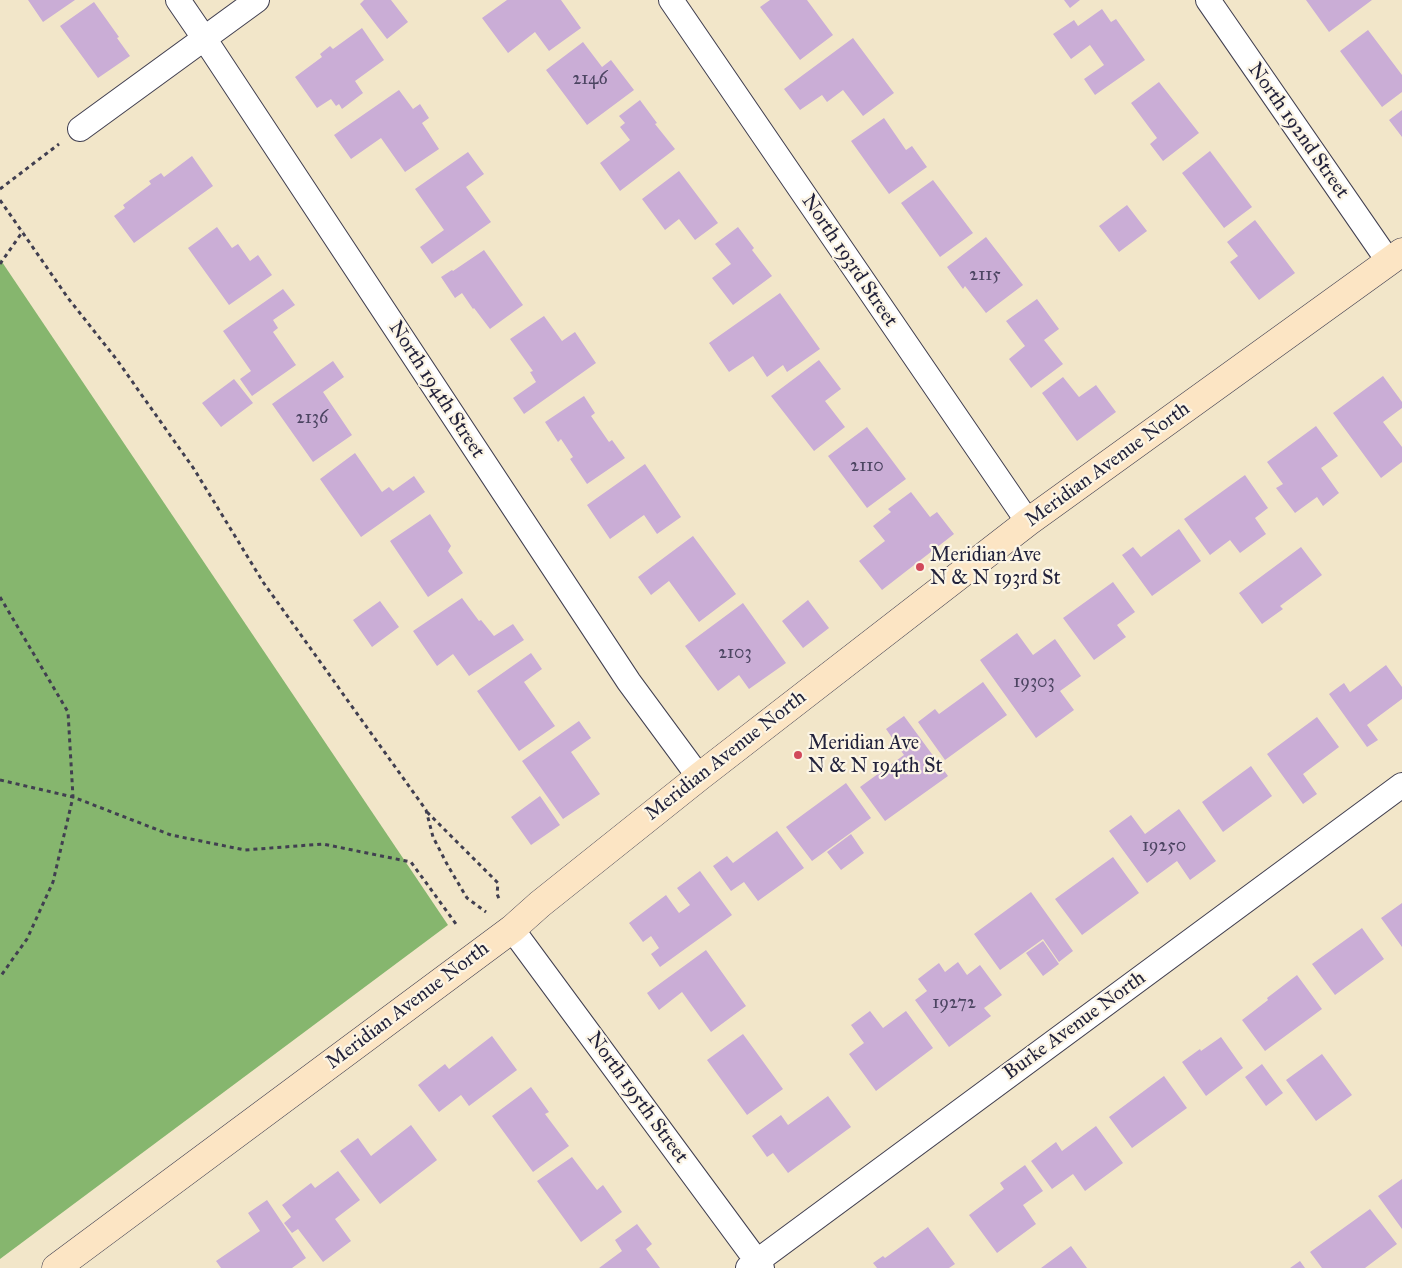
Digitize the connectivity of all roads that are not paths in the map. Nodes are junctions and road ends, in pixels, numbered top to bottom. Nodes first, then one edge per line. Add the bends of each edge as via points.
1 (178, 0) edge
2 (257, 0) edge
3 (671, 0) edge
4 (1208, 0) edge
5 (204, 38) junction
6 (80, 129) road end
7 (1395, 257) edge
8 (1028, 522) junction
9 (699, 777) junction
10 (1402, 784) edge
11 (512, 929) junction
12 (755, 1266) edge
13 (56, 1268) edge

1 - 5 street, North 194th Street
2 - 5 street
3 - 8 street, North 193rd Street
4 - 7 street, North 192nd Street
5 - 6 street
5 - 9 street, North 194th Street via 629,682
7 - 8 street, Meridian Avenue North
8 - 9 street, Meridian Avenue North
9 - 11 street, Meridian Avenue North
10 - 12 street, Burke Avenue North
11 - 12 street, North 195th Street
11 - 13 street, Meridian Avenue North

